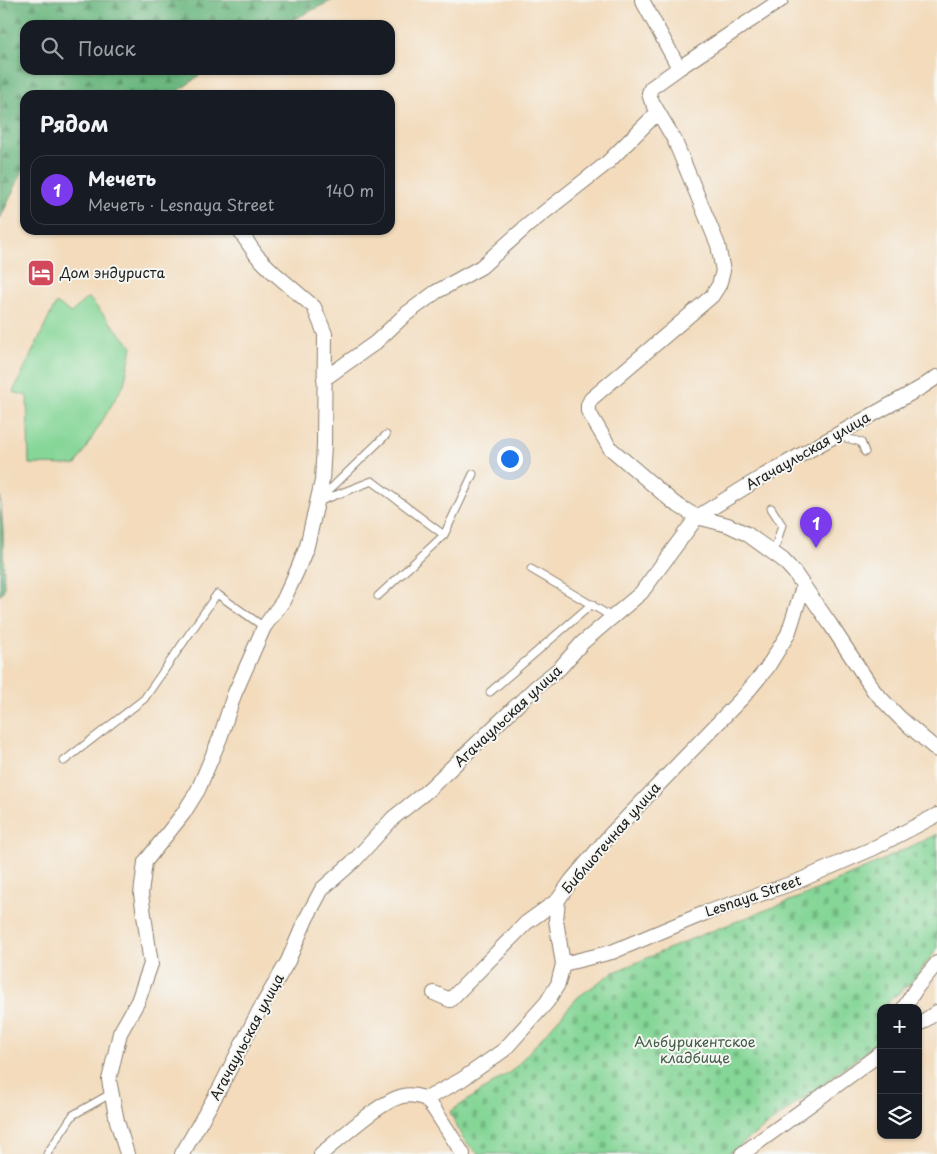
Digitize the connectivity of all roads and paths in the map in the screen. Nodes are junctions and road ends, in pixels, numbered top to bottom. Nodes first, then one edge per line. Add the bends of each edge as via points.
1 (642, 0) edge
2 (781, 0) edge
3 (678, 68) junction
4 (658, 112) junction
5 (242, 235) edge
6 (937, 377) edge
7 (324, 379) junction
8 (386, 435) dead end
9 (835, 435) junction
10 (865, 452) dead end
11 (473, 474) dead end
12 (318, 502) junction
13 (772, 508) dead end
14 (698, 517) junction
15 (444, 535) junction
16 (774, 552) junction
17 (531, 569) dead end
18 (803, 587) junction
19 (378, 596) dead end
20 (592, 604) junction
21 (612, 617) junction
22 (264, 627) junction
23 (490, 692) dead end
24 (937, 750) edge
25 (64, 761) dead end
26 (937, 814) edge
27 (558, 900) junction
28 (563, 964) junction
29 (937, 964) edge
30 (434, 993) dead end
31 (906, 1004) edge
32 (937, 1012) edge
33 (922, 1022) edge
34 (877, 1056) edge
35 (112, 1093) junction
36 (426, 1098) junction
37 (47, 1154) edge
38 (127, 1154) edge
39 (182, 1154) edge
40 (321, 1154) edge
41 (463, 1154) edge
42 (742, 1154) edge

1 - 3 street
2 - 3 street
3 - 4 street via 651,88 650,100
4 - 7 street via 607,163 481,267 436,292 375,343
4 - 14 street via 694,185 718,245 723,271 712,296 591,399 588,412 610,448 674,503
5 - 7 street via 257,256 314,307 325,334
6 - 9 street, Агачаульская улица
7 - 12 street via 324,444
8 - 12 lane
9 - 10 lane via 861,442
9 - 14 street, Агачаульская улица
11 - 15 lane
12 - 15 lane via 372,480
12 - 22 street via 297,571 283,601
13 - 16 lane via 782,526
14 - 16 street via 728,525
14 - 21 street, Агачаульская улица via 641,593
15 - 19 lane
16 - 18 street via 794,572
17 - 20 lane
18 - 24 street via 874,691
18 - 27 street, Библиотечная улица via 788,634 767,668 610,835
20 - 21 lane
20 - 23 lane
21 - 39 street, Агачаульская улица via 427,791 393,818 355,860 322,889 288,961
22 - 25 lane via 218,594 144,699
22 - 35 street via 234,694 198,790 145,862 141,894 151,964 138,1002 120,1033 109,1080
26 - 28 street, Lesnaya Street via 874,848 796,882 705,913 612,952
27 - 28 street, Библиотечная улица via 556,920
27 - 30 street via 526,924 450,1000
28 - 36 street, Библиотечная улица via 558,984 547,1002 504,1050 461,1080
29 - 31 street
32 - 33 street
34 - 42 street
35 - 37 lane via 73,1115
35 - 38 street
36 - 40 street via 402,1096 377,1109
36 - 41 street

